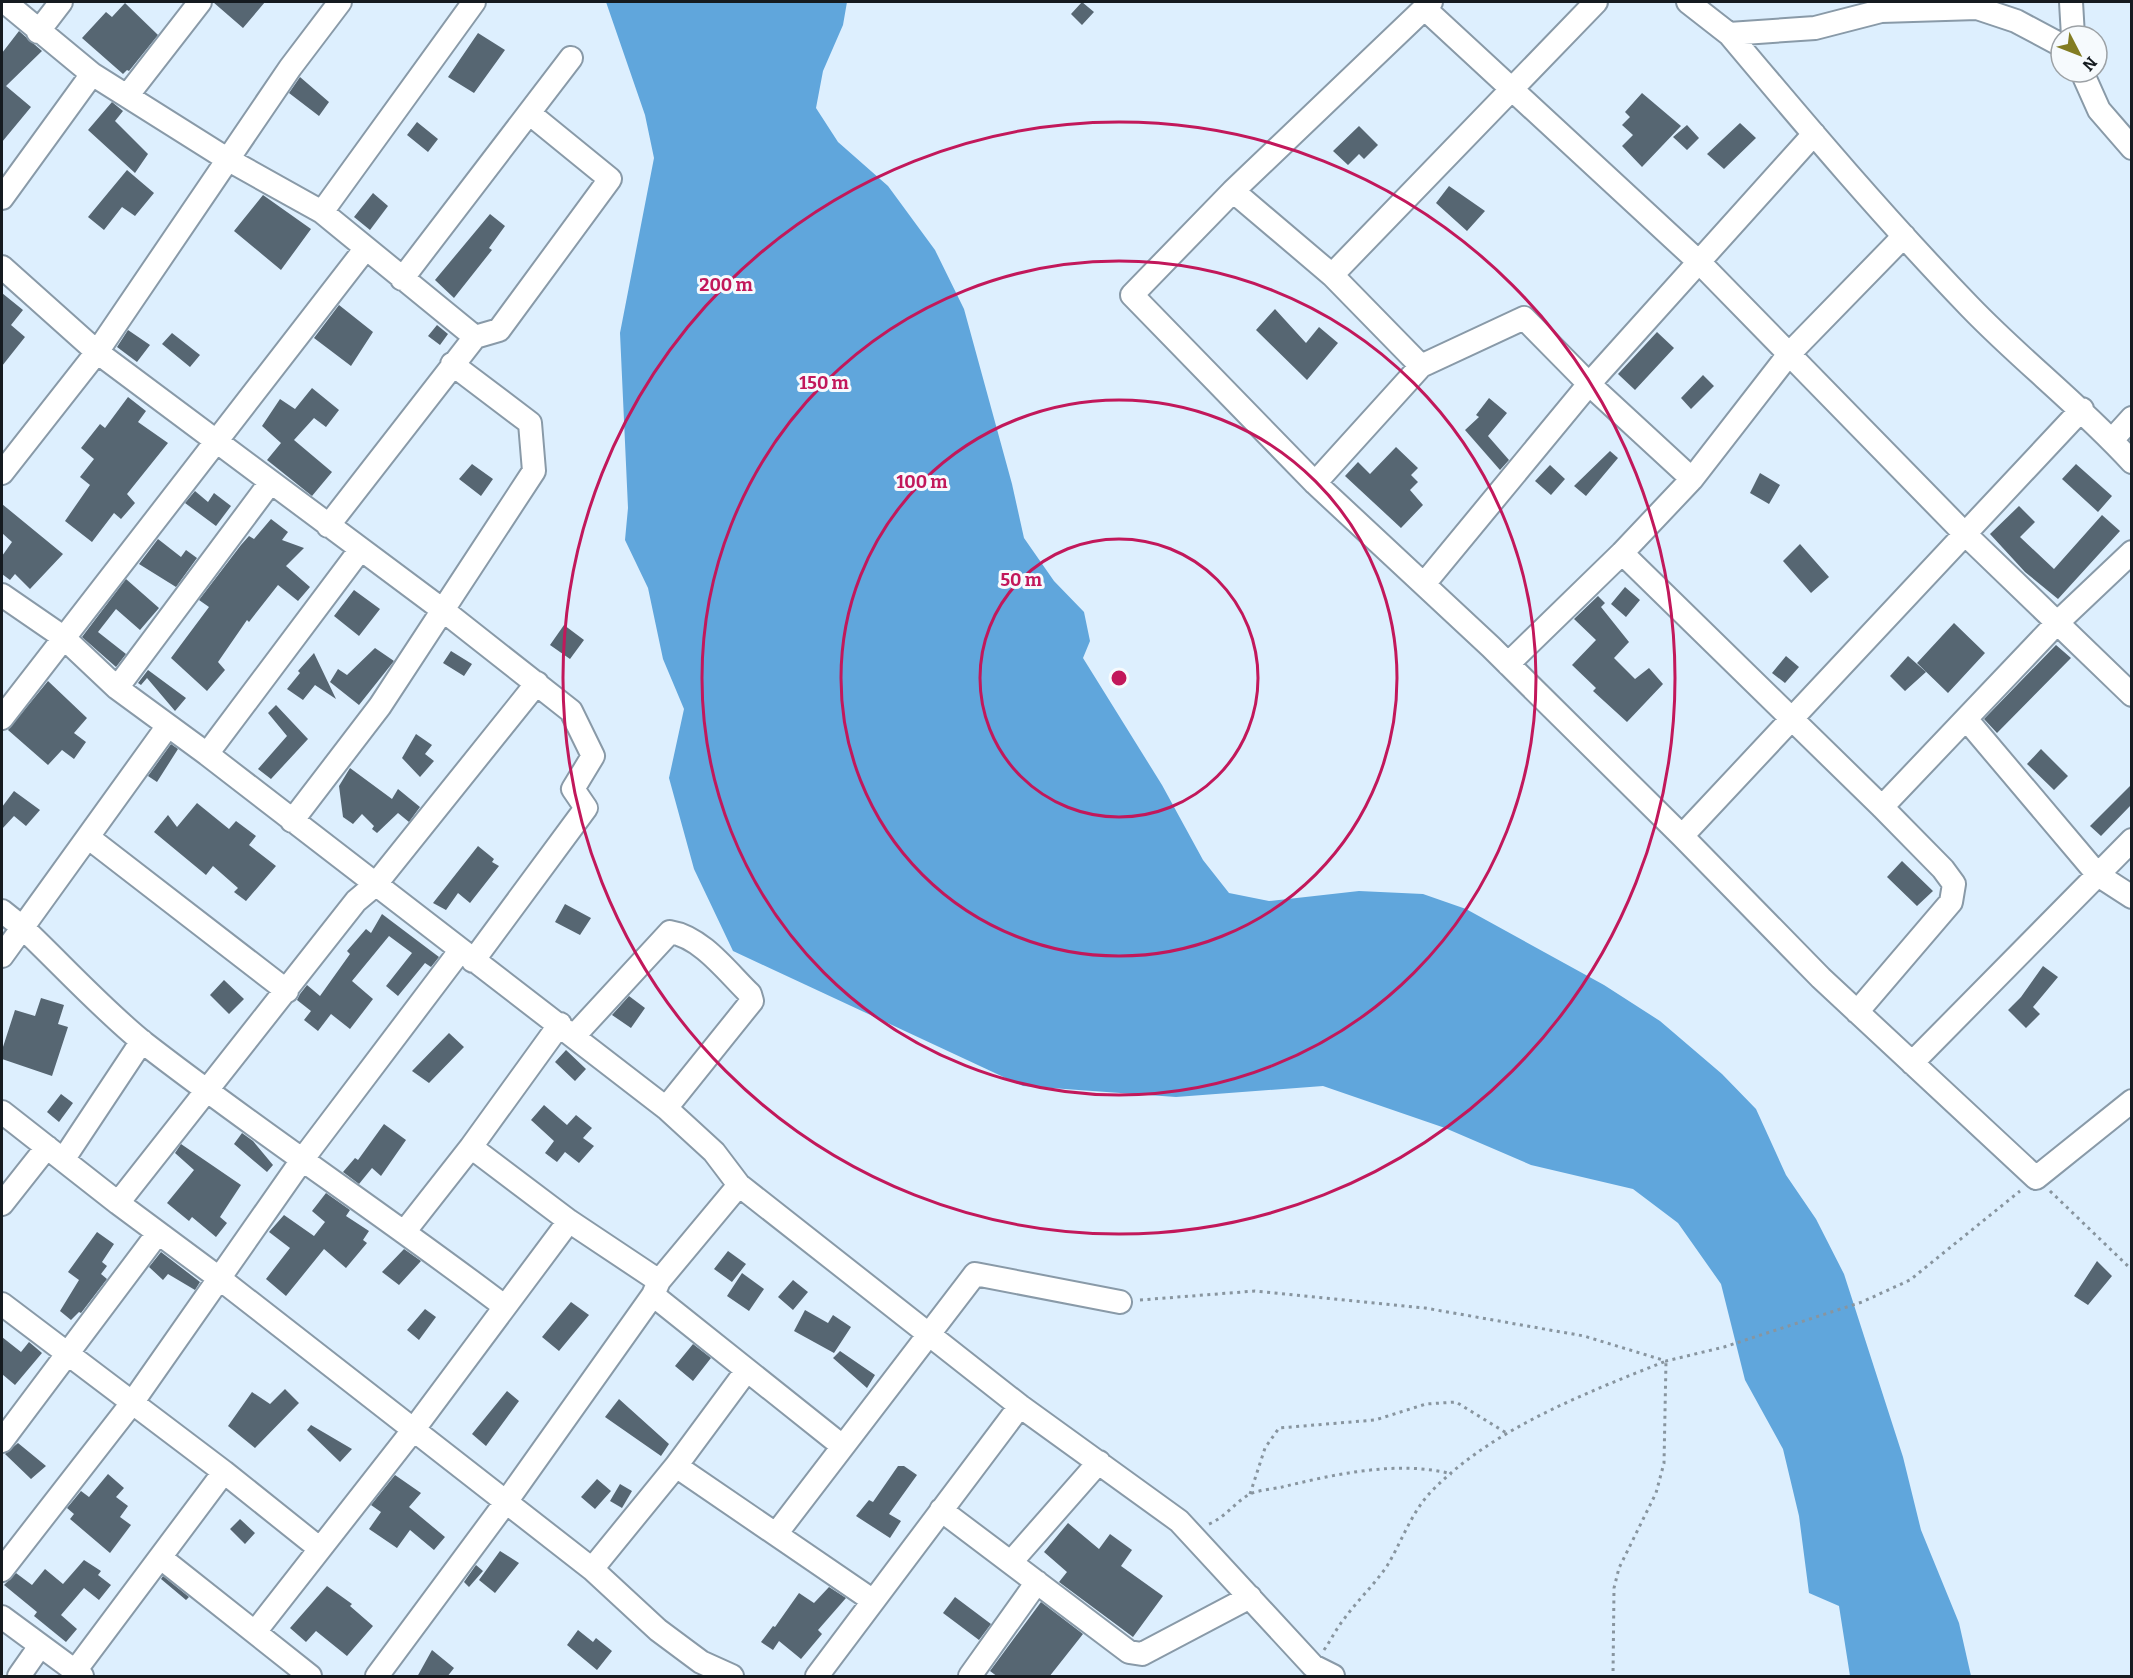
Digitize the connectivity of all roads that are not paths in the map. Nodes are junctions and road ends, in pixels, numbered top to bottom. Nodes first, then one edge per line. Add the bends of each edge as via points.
1 (5, 2) edge
2 (61, 2) edge
3 (200, 2) edge
4 (340, 2) edge
5 (474, 2) edge
6 (1596, 2) edge
7 (1688, 2) edge
8 (2071, 2) edge
9 (1428, 5) edge
10 (2072, 24) edge
11 (39, 32) junction
12 (1729, 34) junction
13 (2049, 39) edge
14 (571, 58) dead end
15 (92, 74) junction
16 (2087, 84) edge
17 (1513, 88) junction
18 (127, 96) junction
19 (529, 113) junction
20 (1814, 134) junction
21 (2132, 148) edge
22 (226, 159) junction
23 (1233, 190) junction
24 (2, 198) edge
25 (322, 212) junction
26 (1904, 236) junction
27 (366, 248) junction
28 (1700, 263) junction
29 (2, 267) edge
30 (1332, 275) junction
31 (402, 279) junction
32 (475, 337) junction
33 (97, 352) junction
34 (1789, 354) junction
35 (452, 364) junction
36 (1421, 366) junction
37 (1589, 384) junction
38 (2082, 409) junction
39 (2132, 418) edge
40 (2112, 440) junction
41 (215, 442) junction
42 (2132, 462) edge
43 (2, 473) edge
44 (1692, 479) junction
45 (270, 483) junction
46 (1315, 483) junction
47 (328, 525) junction
48 (1964, 533) junction
49 (360, 550) junction
50 (2132, 552) edge
51 (1622, 553) junction
52 (1424, 584) junction
53 (2, 595) edge
54 (444, 611) junction
55 (2057, 623) junction
56 (63, 637) junction
57 (1508, 664) junction
58 (537, 682) junction
59 (117, 688) junction
60 (2132, 695) edge
61 (2, 718) edge
62 (1791, 719) junction
63 (1967, 720) junction
64 (167, 727) junction
65 (207, 754) junction
66 (1882, 807) junction
67 (292, 821) junction
68 (1682, 836) junction
69 (89, 838) junction
70 (2132, 840) edge
71 (2098, 875) junction
72 (375, 885) junction
73 (2132, 897) edge
74 (2, 911) edge
75 (22, 927) junction
76 (2, 956) edge
77 (466, 956) junction
78 (287, 991) junction
79 (1857, 1011) junction
80 (567, 1030) junction
81 (142, 1041) junction
82 (1912, 1063) junction
83 (207, 1089) junction
84 (2132, 1101) edge
85 (666, 1108) junction
86 (2, 1112) edge
87 (471, 1147) junction
88 (55, 1153) junction
89 (303, 1160) junction
90 (740, 1185) junction
91 (117, 1203) junction
92 (2, 1204) edge
93 (569, 1221) junction
94 (405, 1231) junction
95 (158, 1233) junction
96 (219, 1278) junction
97 (656, 1288) junction
98 (1120, 1302) road end
99 (2, 1305) edge
100 (504, 1306) junction
101 (929, 1333) junction
102 (67, 1353) junction
103 (747, 1370) junction
104 (132, 1403) junction
105 (1020, 1406) junction
106 (414, 1429) junction
107 (2, 1441) edge
108 (841, 1445) junction
109 (1099, 1462) junction
110 (676, 1466) junction
111 (224, 1472) junction
112 (506, 1503) junction
113 (941, 1510) junction
114 (776, 1534) junction
115 (319, 1548) junction
116 (160, 1558) junction
117 (1012, 1561) junction
118 (592, 1569) junction
119 (2, 1570) edge
120 (1037, 1582) junction
121 (1250, 1597) junction
122 (872, 1600) junction
123 (2, 1617) edge
124 (255, 1632) junction
125 (40, 1646) junction
126 (695, 1669) edge
127 (1306, 1672) edge
128 (79, 1674) edge
129 (972, 1676) edge
130 (19, 1677) edge
131 (310, 1677) edge
132 (377, 1677) edge
133 (732, 1677) edge
134 (816, 1677) edge
135 (1333, 1677) edge

1 - 11 street
2 - 11 street
3 - 18 street
4 - 22 street
5 - 25 street
6 - 17 street
7 - 12 street
8 - 10 street
9 - 17 street
9 - 23 street
11 - 15 street
12 - 13 street via 1815,28 1881,11 1977,8 2016,21
12 - 20 street
14 - 19 street
15 - 18 street
15 - 24 street
16 - 21 street via 2099,110
17 - 28 street
17 - 30 street
18 - 22 street
19 - 31 street
19 - 32 street via 610,179 500,330
20 - 26 street
20 - 28 street
22 - 25 street
22 - 33 street
23 - 30 street
23 - 46 street via 1132,295
25 - 27 street
26 - 34 street
26 - 38 street via 1972,309
27 - 31 street
27 - 41 street
28 - 34 street
28 - 37 street
29 - 33 street
30 - 36 street
31 - 32 street
32 - 35 street
33 - 41 street
33 - 43 street
34 - 44 street
34 - 48 street
35 - 47 street
35 - 54 street via 530,423 534,471
36 - 37 street via 1524,318
36 - 46 street
37 - 44 street
37 - 52 street
38 - 40 street
38 - 48 street
39 - 40 street
40 - 42 street
41 - 45 street
41 - 56 street
44 - 51 street
45 - 47 street
45 - 59 street
46 - 52 street
47 - 49 street
48 - 55 street
48 - 62 street
49 - 54 street
49 - 65 street
50 - 55 street
51 - 57 street
51 - 62 street
52 - 57 street
53 - 56 street
54 - 58 street
54 - 67 street via 380,706
55 - 60 street
55 - 63 street
56 - 59 street
56 - 61 street
57 - 68 street
58 - 72 street
58 - 77 street via 571,711 593,756 573,789 586,808
59 - 64 street
62 - 66 street
62 - 68 street
63 - 66 street
63 - 71 street
64 - 65 street
64 - 69 street
65 - 67 street
66 - 79 street via 1954,884 1951,902
67 - 72 street
68 - 79 street
69 - 75 street
69 - 78 street
70 - 71 street
71 - 73 street
71 - 82 street
72 - 77 street
72 - 78 street via 356,901
74 - 75 street
75 - 76 street
75 - 81 street
77 - 80 street
77 - 89 street
78 - 83 street
79 - 82 street
80 - 85 street
80 - 85 street via 670,932 708,952 750,994 752,1001
80 - 87 street
81 - 83 street
81 - 88 street
82 - 84 street via 2036,1178
83 - 89 street
83 - 91 street
85 - 90 street via 714,1152
86 - 88 street
87 - 93 street
87 - 94 street
88 - 91 street
88 - 92 street
89 - 94 street
89 - 96 street
90 - 97 street
90 - 101 street
91 - 95 street
93 - 97 street
93 - 100 street
94 - 100 street
95 - 96 street
95 - 102 street
96 - 104 street
96 - 106 street
97 - 103 street
97 - 112 street
98 - 101 street via 975,1274
99 - 102 street
100 - 106 street
101 - 105 street
101 - 108 street
102 - 104 street
102 - 107 street
103 - 108 street
103 - 110 street
104 - 111 street
104 - 119 street
105 - 109 street
105 - 113 street
106 - 112 street
106 - 115 street
108 - 114 street
109 - 117 street
109 - 121 street via 1179,1521
110 - 114 street
110 - 118 street
111 - 115 street
111 - 116 street
112 - 118 street
112 - 132 street
113 - 117 street
113 - 122 street
114 - 122 street
115 - 124 street
116 - 124 street
116 - 128 street
117 - 120 street
118 - 126 street
120 - 121 street via 1129,1652 1142,1654
120 - 129 street
121 - 127 street
122 - 134 street
123 - 125 street
124 - 131 street
125 - 128 street
125 - 130 street
126 - 133 street
127 - 135 street

